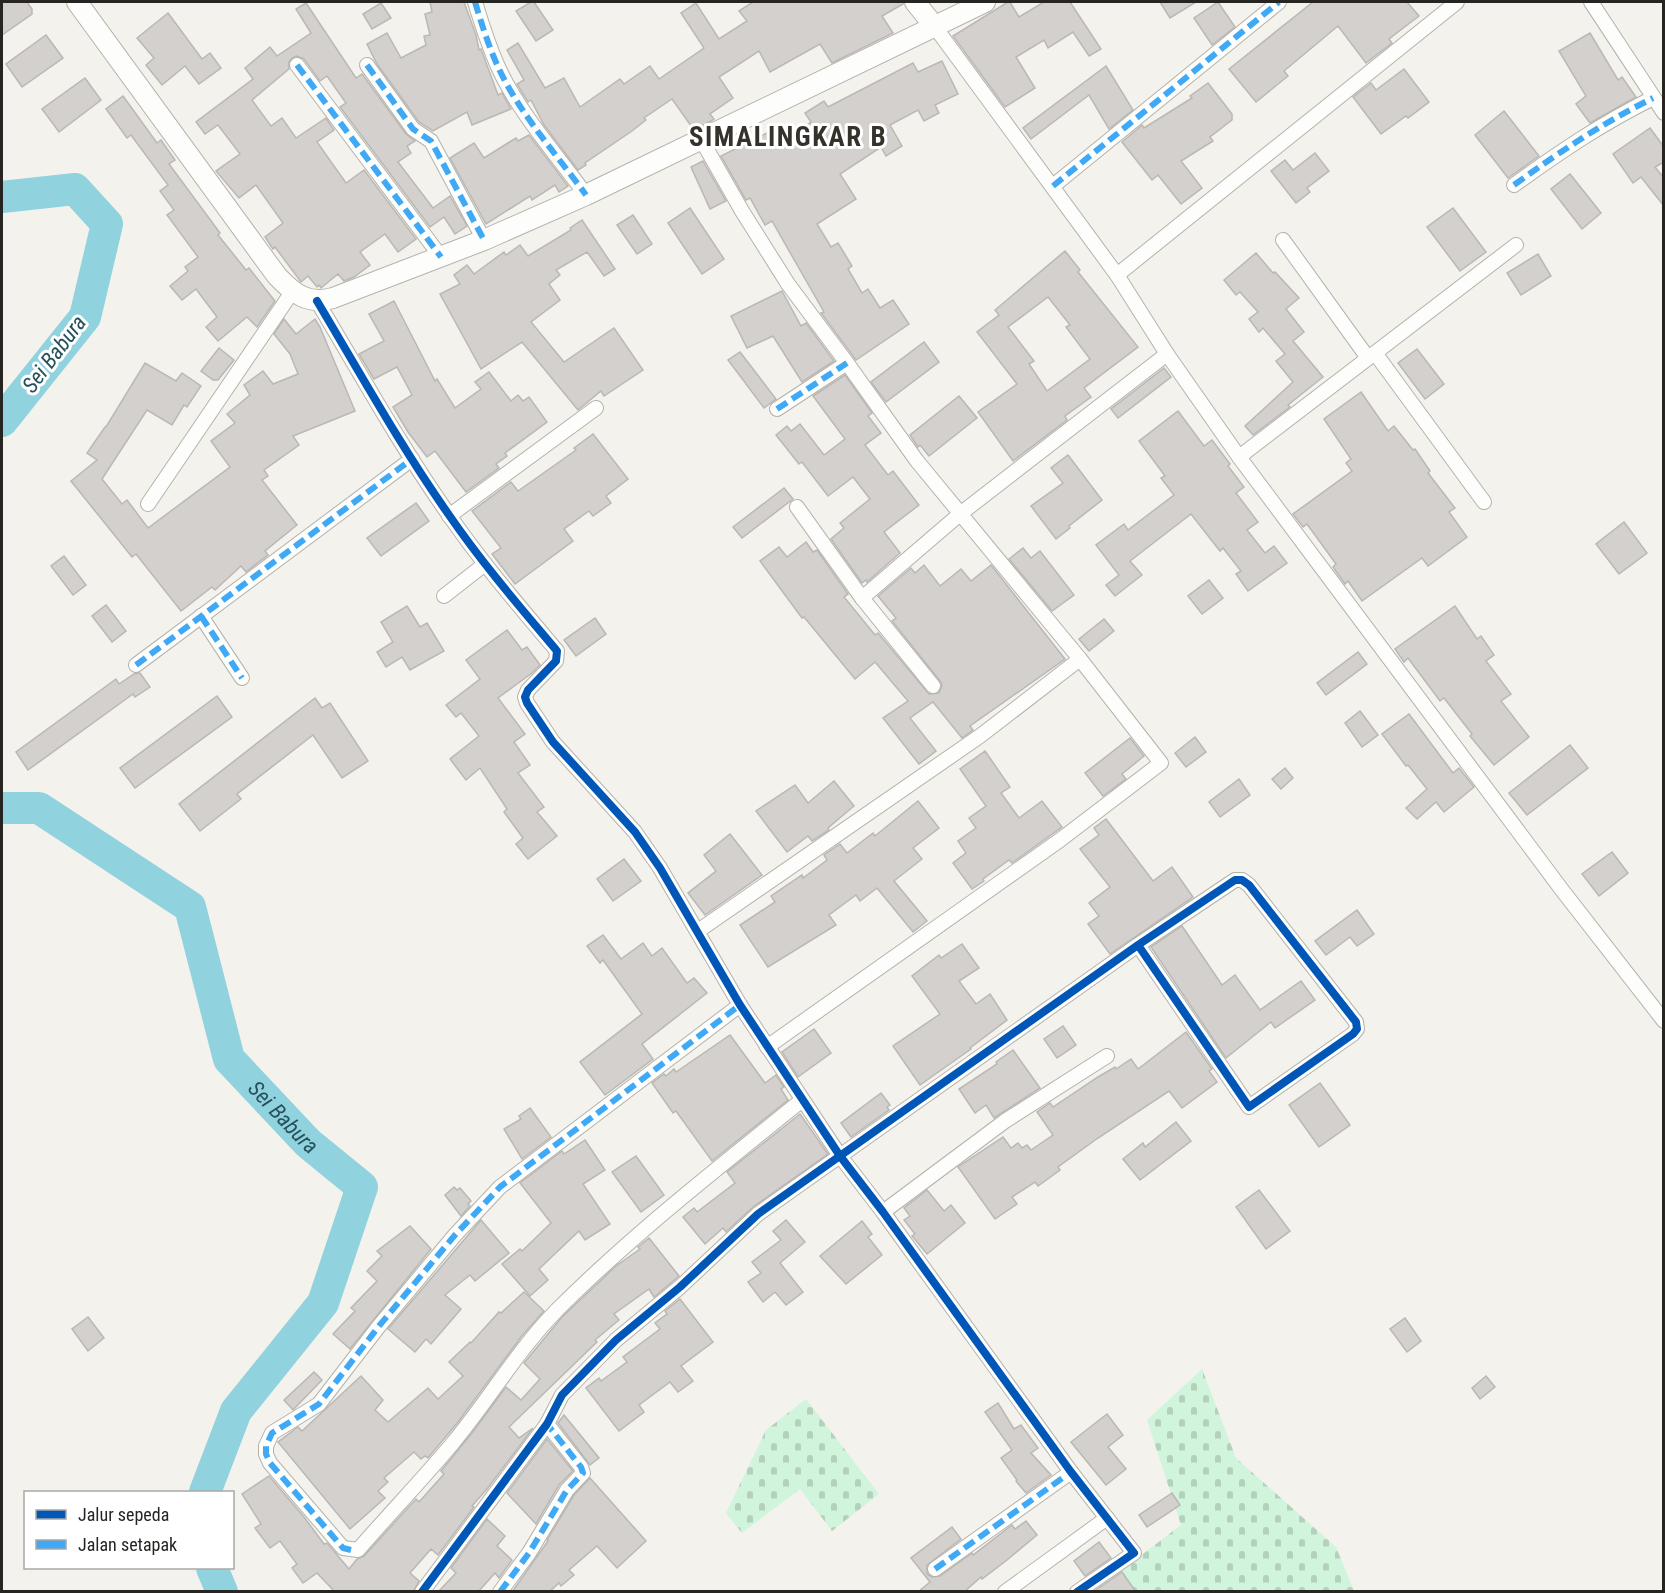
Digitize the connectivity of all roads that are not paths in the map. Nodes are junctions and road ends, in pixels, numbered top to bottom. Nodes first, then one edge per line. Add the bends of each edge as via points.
1 (475, 2) edge
2 (915, 2) edge
3 (985, 2) edge
4 (1279, 2) edge
5 (1458, 2) edge
6 (1590, 2) edge
7 (83, 4) edge
8 (935, 27) junction
9 (297, 65) dead end
10 (367, 65) dead end
11 (1653, 98) junction
12 (1664, 113) edge
13 (701, 140) junction
14 (1514, 185) dead end
15 (1053, 186) junction
16 (586, 195) junction
17 (484, 240) junction
18 (1283, 240) dead end
19 (1516, 245) dead end
20 (441, 257) junction
21 (1117, 275) junction
22 (292, 292) junction
23 (317, 301) junction
24 (1167, 354) junction
25 (1371, 355) junction
26 (847, 363) junction
27 (596, 408) dead end
28 (777, 409) dead end
29 (1239, 457) junction
30 (412, 459) junction
31 (1484, 502) dead end
32 (148, 504) dead end
33 (797, 507) dead end
34 (960, 514) junction
35 (449, 516) junction
36 (485, 564) junction
37 (444, 596) dead end
38 (862, 598) junction
39 (201, 616) junction
40 (1080, 659) junction
41 (136, 664) dead end
42 (242, 678) dead end
43 (933, 686) dead end
44 (698, 932) junction
45 (1138, 945) junction
46 (740, 1005) junction
47 (1664, 1021) edge
48 (768, 1047) junction
49 (1107, 1056) dead end
50 (802, 1100) junction
51 (840, 1156) junction
52 (883, 1212) junction
53 (546, 1424) junction
54 (1071, 1472) junction
55 (1107, 1518) junction
56 (935, 1569) dead end
57 (422, 1592) edge
58 (500, 1592) edge
59 (1005, 1592) edge
60 (1077, 1592) edge

1 - 16 street via 501,72
2 - 8 main road
3 - 8 main road
4 - 15 street
5 - 21 street
6 - 11 street
7 - 22 main road
8 - 13 main road
8 - 15 street
9 - 20 street
10 - 17 street via 413,129 431,141
11 - 12 street
11 - 14 street via 1577,139
13 - 16 main road
13 - 26 street via 788,284
15 - 21 street
16 - 17 main road
17 - 20 main road
18 - 25 street
19 - 25 street
20 - 23 main road
21 - 24 street
22 - 23 main road
22 - 32 street
23 - 30 street
24 - 29 street
24 - 34 street
25 - 29 street
25 - 31 street
26 - 28 street
26 - 34 street
27 - 35 street
29 - 47 street via 1562,891
30 - 35 street
30 - 39 street
33 - 38 street
34 - 38 street
34 - 40 street
35 - 36 street
36 - 37 street
36 - 44 street via 557,651 556,661 528,690 527,703 553,742 635,832
38 - 43 street
39 - 41 street
39 - 42 street
40 - 44 street via 971,743
40 - 48 street via 1161,760 1160,765
44 - 46 street
45 - 45 street via 1249,1107 1357,1029 1356,1022 1242,880 1235,880
45 - 51 street
46 - 48 street
46 - 50 street via 500,1187 394,1308 320,1404 272,1433 266,1446 270,1463 343,1548 358,1550 453,1443 555,1313 668,1209
48 - 50 street
49 - 52 street via 1005,1121
50 - 51 street
51 - 52 street
51 - 53 street via 758,1214 616,1340 561,1395
52 - 54 street
53 - 57 street
53 - 58 street via 583,1473 567,1490
54 - 55 street
54 - 56 street
55 - 59 street
55 - 60 street via 1134,1553

